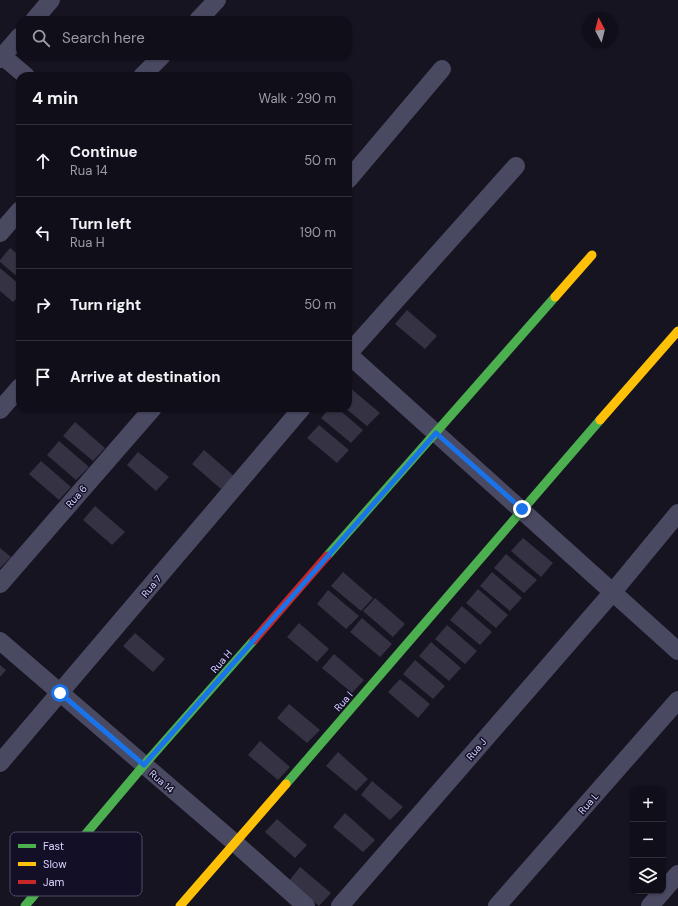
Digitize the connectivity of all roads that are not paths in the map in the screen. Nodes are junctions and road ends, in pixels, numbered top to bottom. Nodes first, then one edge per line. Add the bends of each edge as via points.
1 (51, 0) edge
2 (217, 0) edge
3 (37, 16) edge
4 (202, 16) edge
5 (16, 40) edge
6 (1, 57) edge
7 (158, 60) edge
8 (442, 69) dead end
9 (21, 72) edge
10 (146, 72) edge
11 (516, 166) dead end
12 (352, 175) edge
13 (16, 215) edge
14 (0, 233) edge
15 (592, 255) dead end
16 (678, 332) edge
17 (352, 350) edge
18 (352, 358) edge
19 (16, 392) edge
20 (0, 410) edge
21 (150, 412) edge
22 (299, 412) edge
23 (436, 433) junction
24 (522, 509) junction
25 (678, 513) edge
26 (0, 584) edge
27 (612, 593) junction
28 (0, 640) edge
29 (678, 651) edge
30 (60, 693) junction
31 (678, 700) edge
32 (0, 762) edge
33 (144, 765) junction
34 (87, 832) edge
35 (235, 843) junction
36 (678, 874) edge
37 (666, 888) edge
38 (660, 894) edge
39 (33, 896) edge
40 (25, 906) edge
41 (180, 906) edge
42 (306, 906) edge
43 (340, 906) edge
44 (497, 906) edge
45 (650, 906) edge

1 - 3 street
2 - 4 street
5 - 6 street
6 - 9 street
7 - 10 street
8 - 12 street
11 - 17 street
13 - 14 street
15 - 23 street, Rua H
16 - 24 street, Rua I
18 - 23 street
19 - 20 street
21 - 26 street, Rua 6
22 - 30 street, Rua 7
23 - 24 street
23 - 33 street, Rua H
24 - 27 street
24 - 35 street, Rua I
25 - 27 street, Rua J
27 - 29 street
27 - 43 street, Rua J
28 - 30 street, Rua 14
30 - 32 street, Rua 7
30 - 33 street, Rua 14
31 - 44 street, Rua L
33 - 34 street, Rua H
33 - 35 street, Rua 14
35 - 41 street, Rua I
35 - 42 street, Rua 14
36 - 37 street
38 - 45 street
39 - 40 street, Rua H

